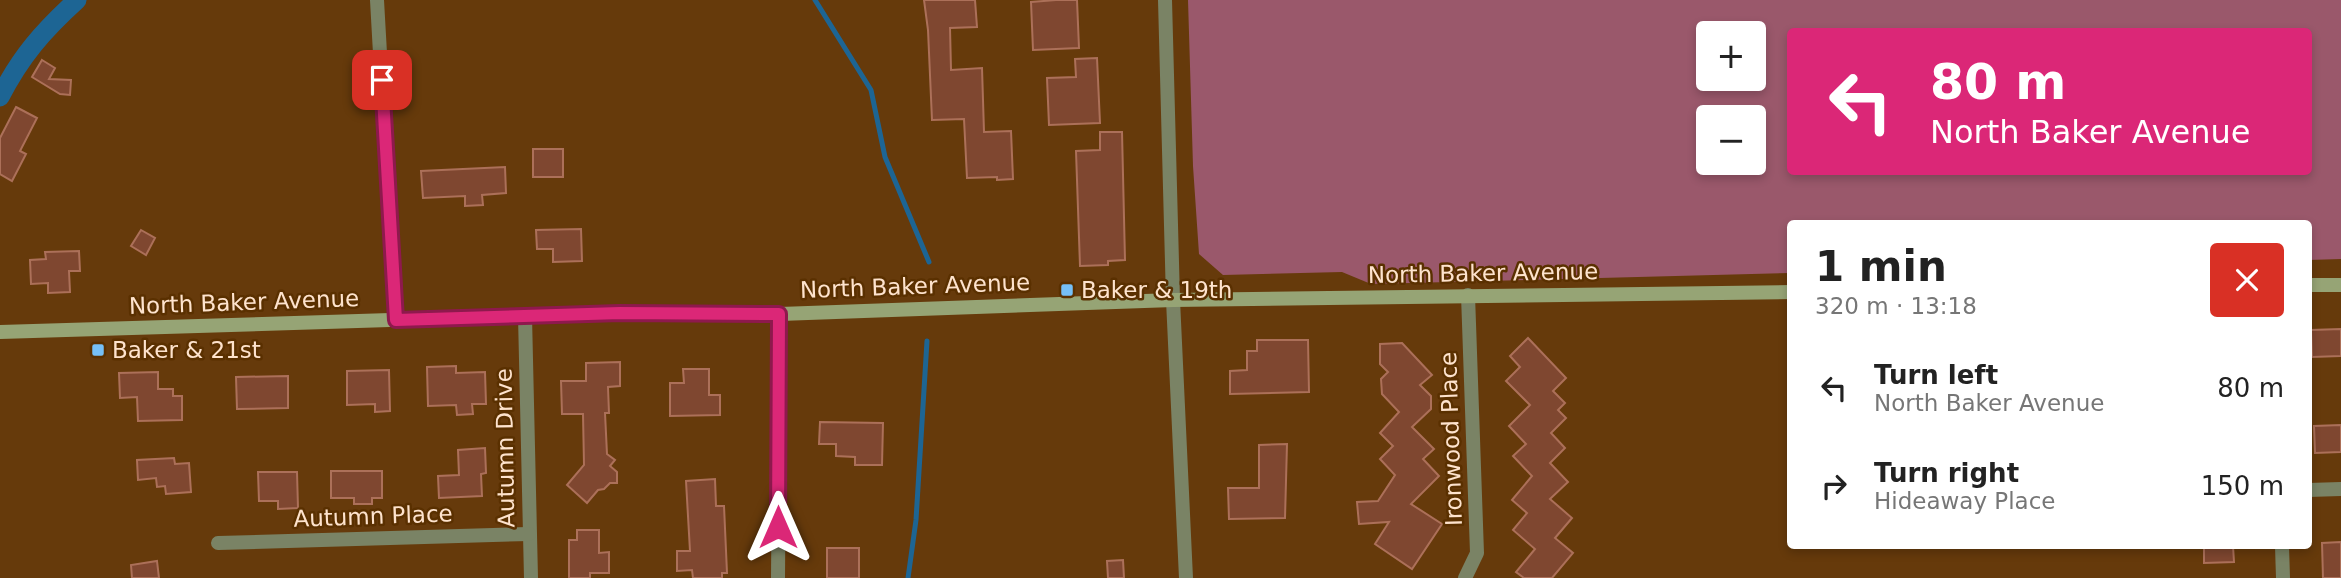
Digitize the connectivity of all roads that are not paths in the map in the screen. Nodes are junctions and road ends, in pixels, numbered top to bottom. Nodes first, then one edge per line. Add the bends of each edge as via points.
1 (377, 0) edge
2 (1165, 0) edge
3 (2312, 285) edge
4 (2341, 285) edge
5 (1787, 292) edge
6 (1468, 295) junction
7 (1173, 300) junction
8 (779, 314) junction
9 (525, 316) junction
10 (396, 320) junction
11 (0, 332) edge
12 (2312, 489) edge
13 (2341, 489) edge
14 (529, 534) junction
15 (218, 543) dead end
16 (2282, 549) edge
17 (531, 578) edge
18 (778, 578) edge
19 (1185, 578) edge
20 (1465, 578) edge
21 (2283, 578) edge

1 - 10 street
2 - 7 street
3 - 4 main road
5 - 6 main road, North Baker Avenue
6 - 7 main road, North Baker Avenue
6 - 20 street, Ironwood Place via 1477,553
7 - 8 main road, North Baker Avenue
7 - 19 street
8 - 9 main road, North Baker Avenue
8 - 18 street
9 - 10 main road, North Baker Avenue
9 - 14 street, Autumn Drive
10 - 11 main road, North Baker Avenue
12 - 13 street
14 - 15 street, Autumn Place
14 - 17 street, Autumn Drive
16 - 21 street

